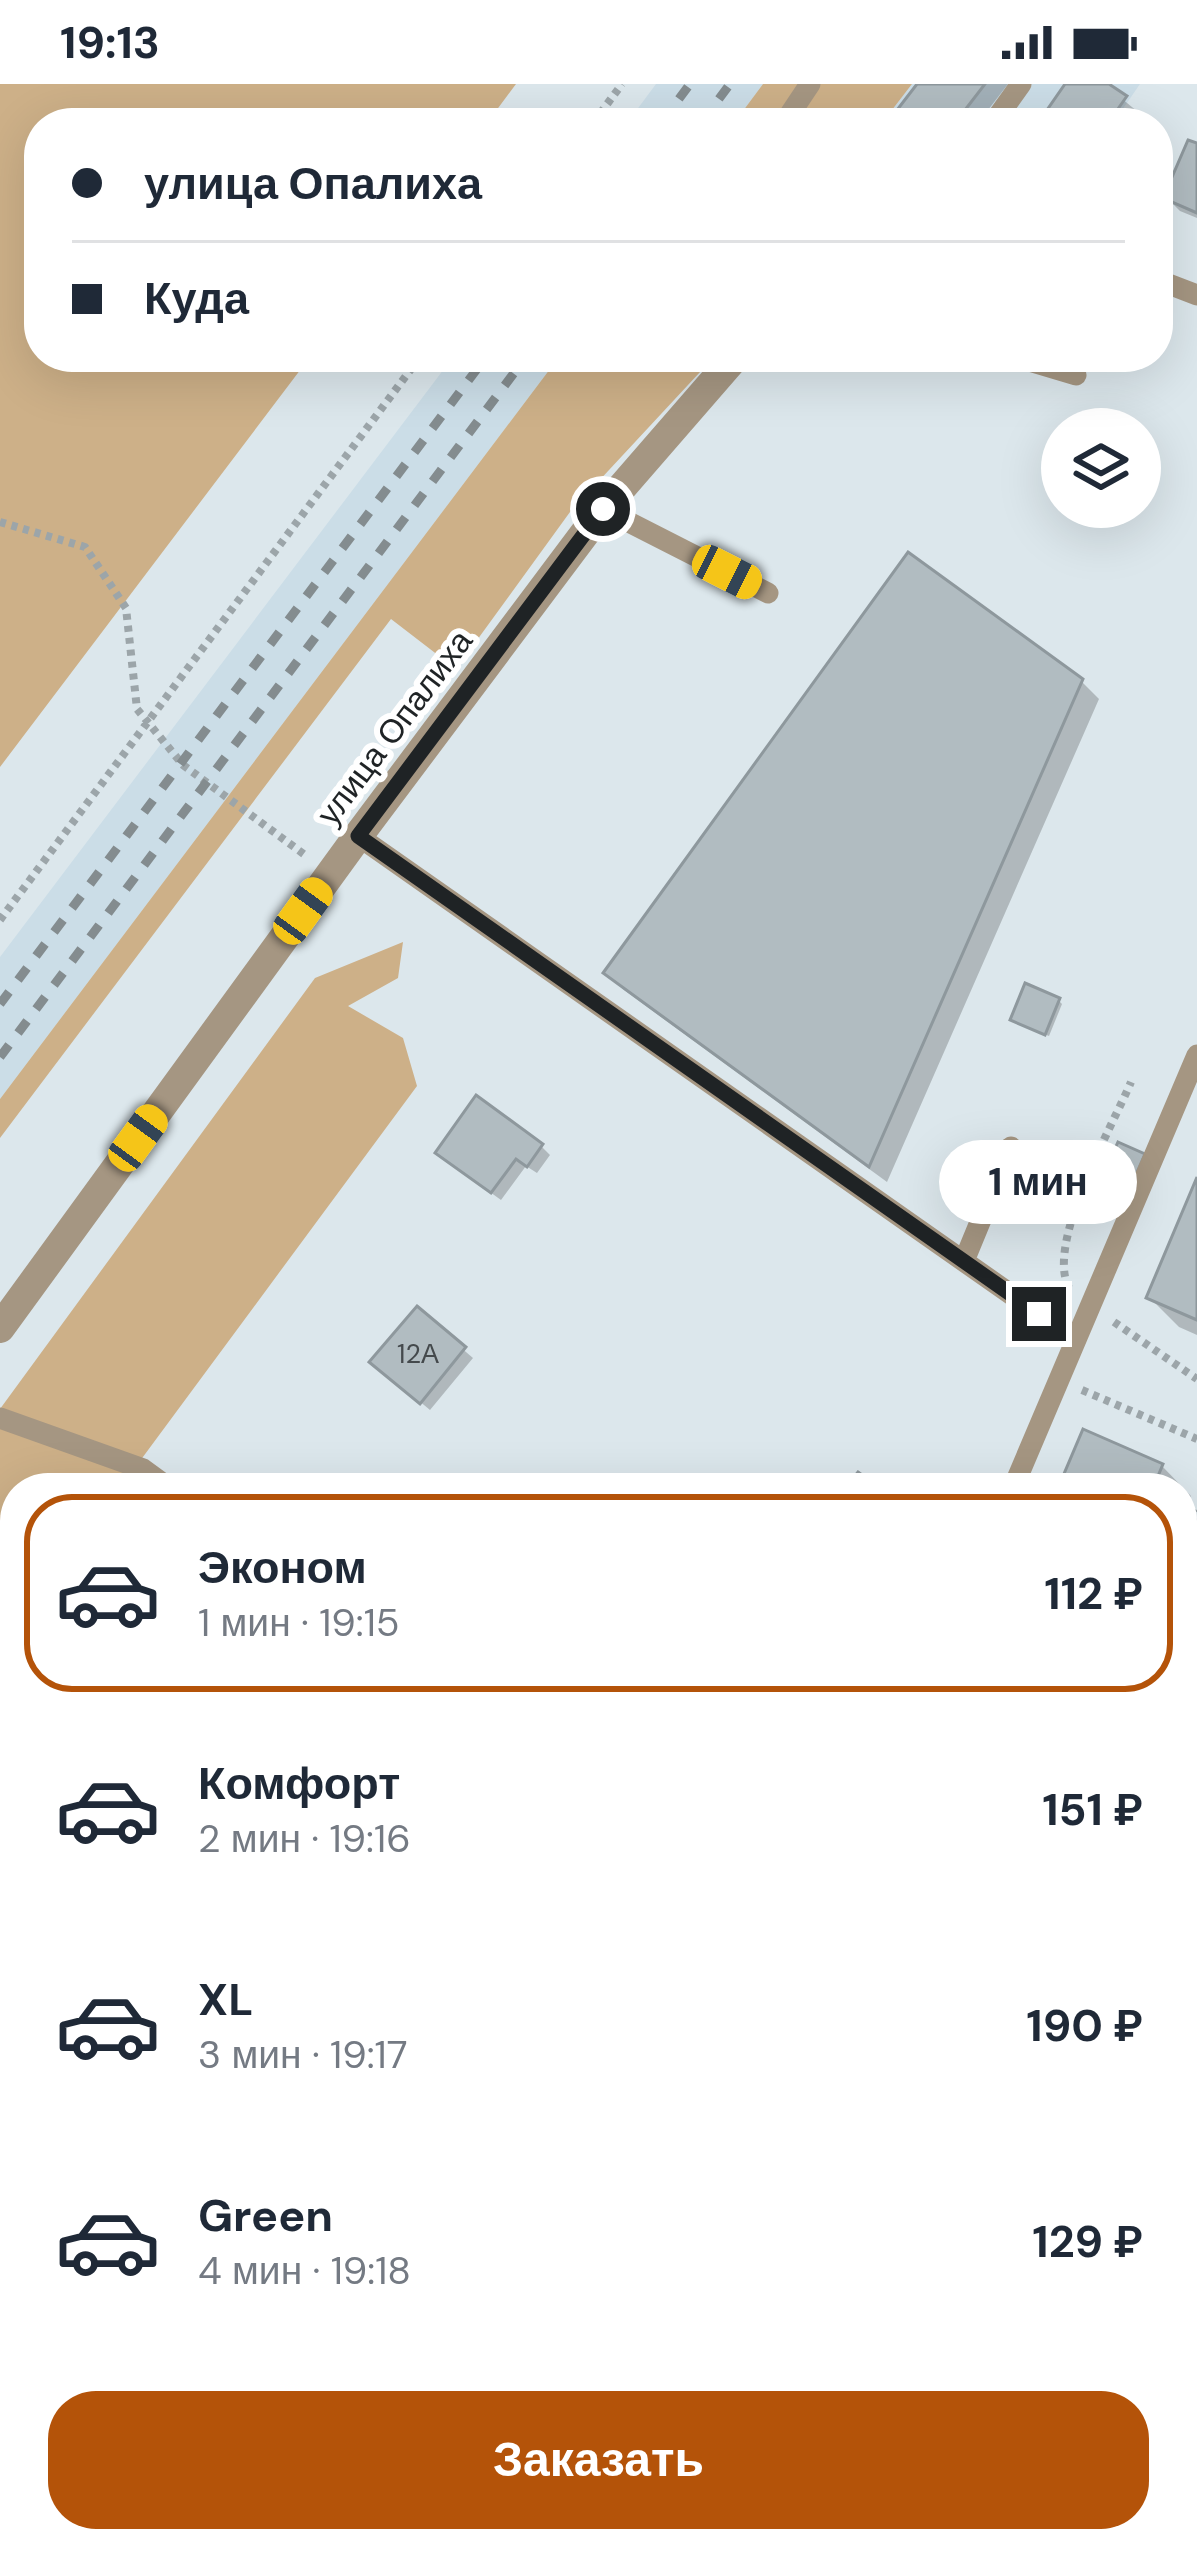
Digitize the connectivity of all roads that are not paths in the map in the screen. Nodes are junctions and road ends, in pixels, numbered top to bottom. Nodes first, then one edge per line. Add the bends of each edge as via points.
1 (722, 372) edge
2 (1066, 372) edge
3 (1076, 375) dead end
4 (603, 509) junction
5 (768, 593) dead end
6 (358, 836) junction
7 (1197, 1055) edge
8 (1012, 1148) dead end
9 (964, 1261) junction
10 (0, 1328) edge
11 (1076, 1340) junction
12 (0, 1418) edge
13 (148, 1473) edge
14 (1019, 1473) edge

1 - 4 street, улица Опалиха
2 - 3 lane
4 - 5 lane
4 - 6 street, улица Опалиха
6 - 9 lane
6 - 10 street, улица Опалиха
7 - 11 lane
8 - 9 lane
9 - 11 lane
11 - 14 lane
12 - 13 lane

